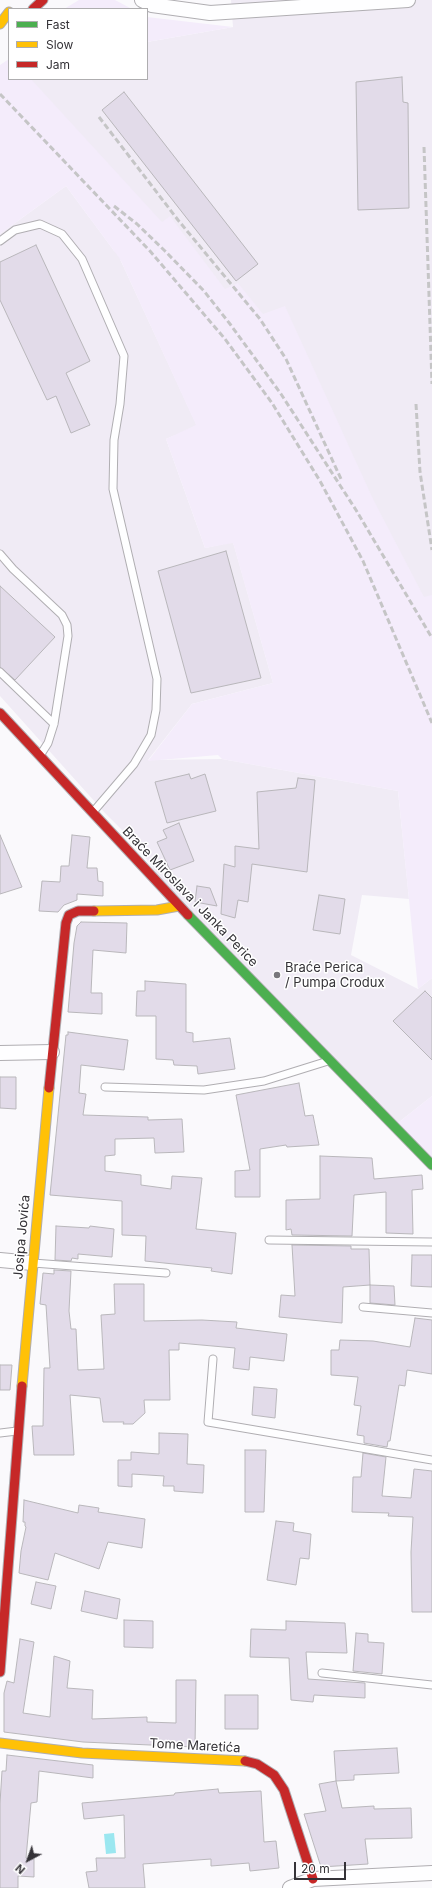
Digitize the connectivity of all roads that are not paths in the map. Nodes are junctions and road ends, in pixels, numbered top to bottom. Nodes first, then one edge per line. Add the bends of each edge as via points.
1 (43, 0) edge
2 (142, 0) edge
3 (169, 0) edge
4 (408, 0) edge
5 (290, 4) edge
6 (34, 8) edge
7 (184, 11) junction
8 (8, 13) edge
9 (0, 24) edge
10 (0, 241) edge
11 (0, 554) edge
12 (0, 672) edge
13 (0, 713) edge
14 (54, 724) junction
15 (40, 756) junction
16 (93, 813) junction
17 (179, 906) junction
18 (52, 1052) junction
19 (0, 1053) edge
20 (330, 1060) junction
21 (105, 1087) dead end
22 (432, 1165) edge
23 (269, 1240) dead end
24 (432, 1242) edge
25 (0, 1260) edge
26 (32, 1263) junction
27 (166, 1273) dead end
28 (362, 1307) dead end
29 (432, 1313) edge
30 (213, 1360) dead end
31 (18, 1431) junction
32 (0, 1433) edge
33 (432, 1460) edge
34 (0, 1672) edge
35 (322, 1673) dead end
36 (432, 1685) edge
37 (0, 1743) edge
38 (432, 1873) edge
39 (313, 1879) junction
40 (290, 1888) edge

1 - 6 street
2 - 7 street via 152,5
3 - 7 street
4 - 5 street
5 - 7 street via 210,13
8 - 9 street
10 - 16 lane via 15,230 40,224 62,234 82,259 124,356 114,440 113,489 157,679 156,710 151,735 134,764
11 - 14 lane via 62,616 67,625 68,636
12 - 14 lane
13 - 15 street, Braće Miroslava i Janka Perice
14 - 15 lane via 48,744
15 - 16 street, Braće Miroslava i Janka Perice
16 - 17 street, Braće Miroslava i Janka Perice
17 - 18 street, Josipa Jovića via 157,910 78,911 69,915 63,942
17 - 20 street, Braće Miroslava i Janka Perice
18 - 19 street
18 - 26 street, Josipa Jovića
20 - 21 lane via 264,1081 204,1090
20 - 22 street, Braće Miroslava i Janka Perice
23 - 24 lane
25 - 26 street
26 - 27 lane
26 - 31 street, Josipa Jovića
28 - 29 lane
30 - 33 lane via 208,1422
31 - 32 lane
31 - 34 street, Josipa Jovića
35 - 36 lane
37 - 39 street, Tome Maretića via 82,1754 239,1760 257,1764 274,1775 284,1790
38 - 39 street
39 - 40 street

